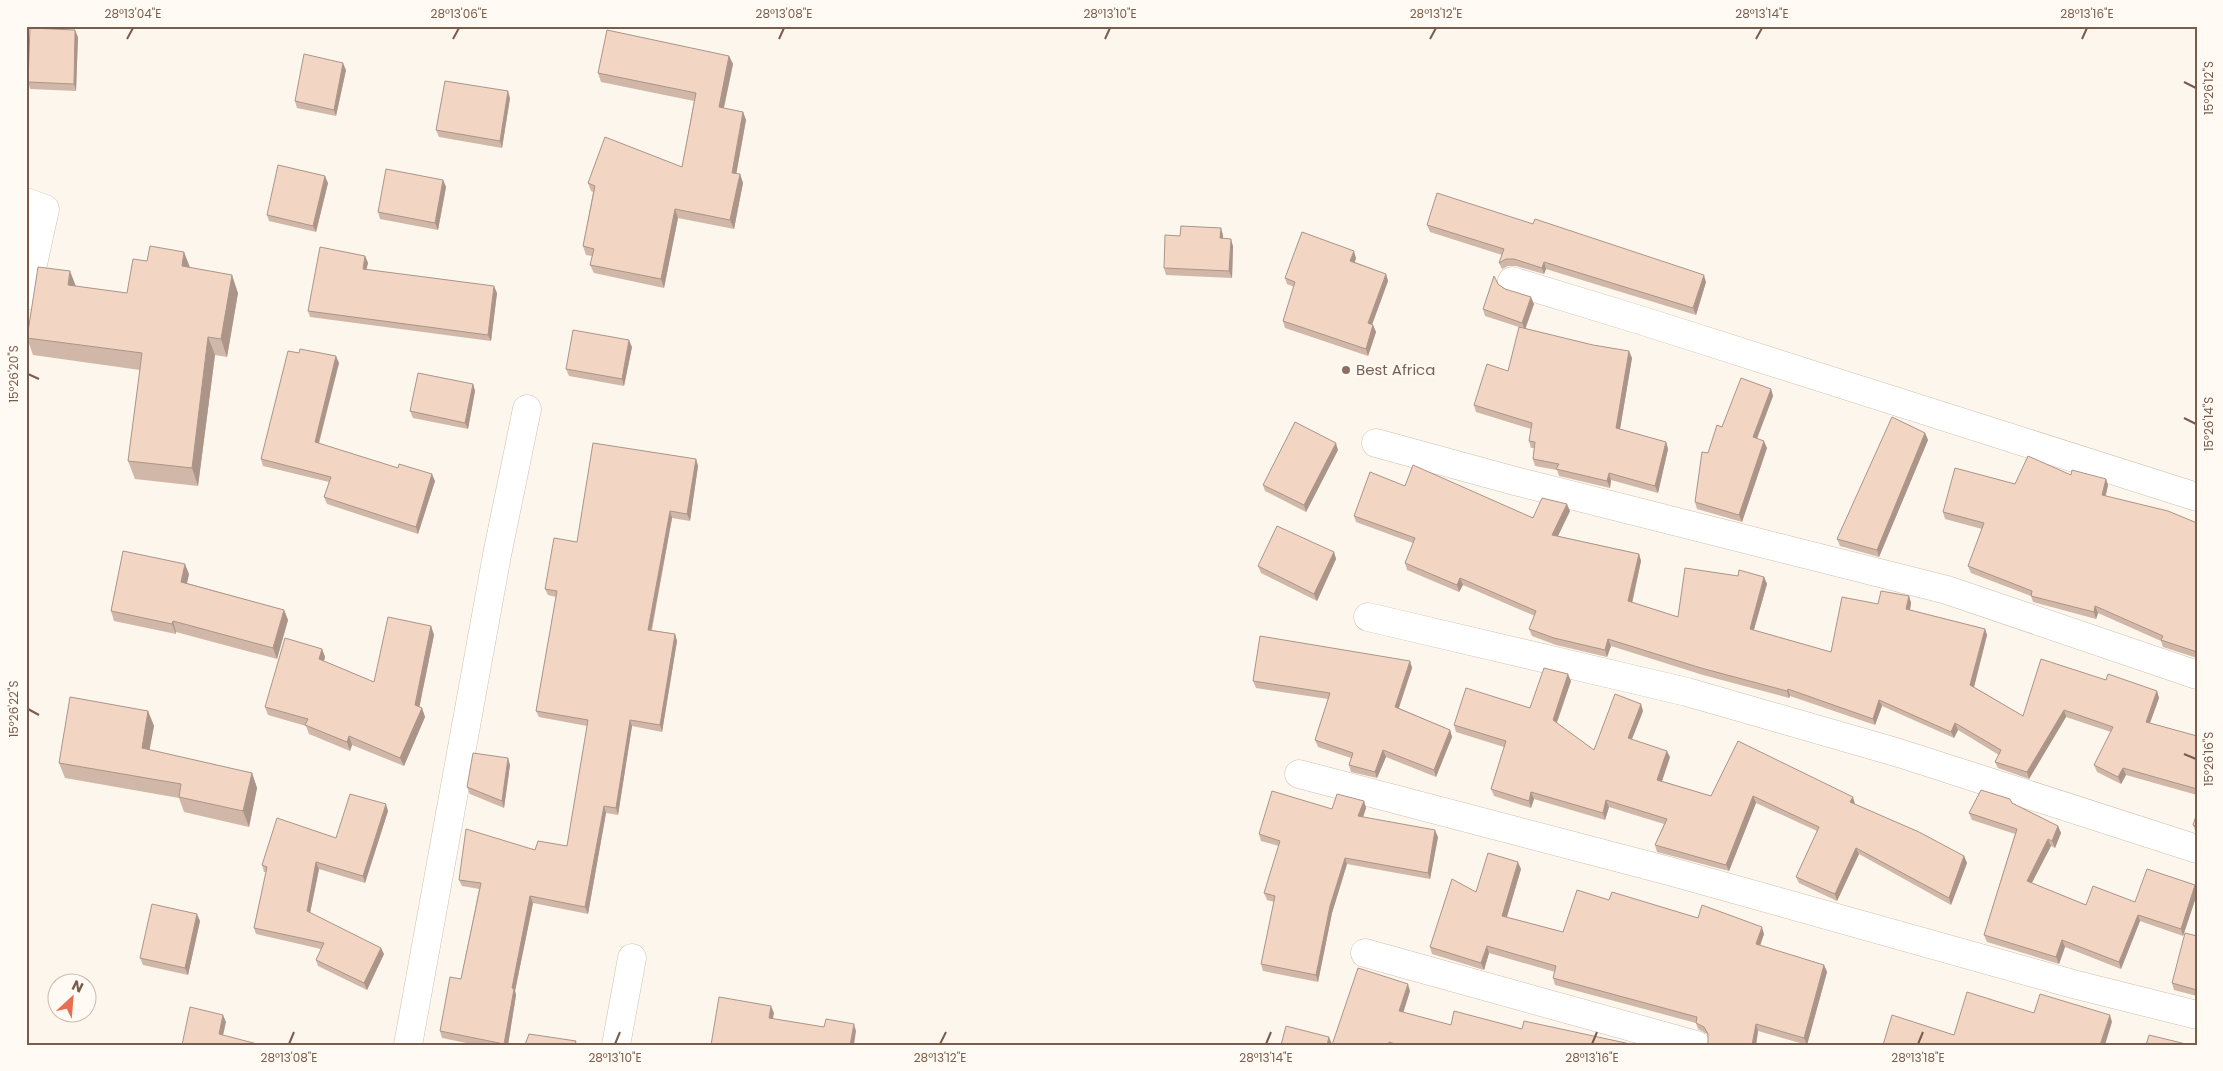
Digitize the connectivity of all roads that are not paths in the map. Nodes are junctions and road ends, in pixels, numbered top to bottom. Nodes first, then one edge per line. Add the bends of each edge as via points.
1 (26, 202) edge
2 (1512, 281) dead end
3 (26, 296) edge
4 (527, 409) dead end
5 (1376, 443) dead end
6 (2197, 497) edge
7 (1368, 617) dead end
8 (2197, 675) edge
9 (1299, 774) dead end
10 (2197, 849) edge
11 (1365, 953) dead end
12 (632, 958) dead end
13 (2197, 1015) edge
14 (408, 1045) edge
15 (616, 1045) edge
16 (1696, 1045) edge

1 - 3 street via 45,209
2 - 6 street
4 - 14 street via 495,565
5 - 8 street via 1938,588
7 - 10 street via 1687,692 1899,753
9 - 13 street
11 - 16 street
12 - 15 street

